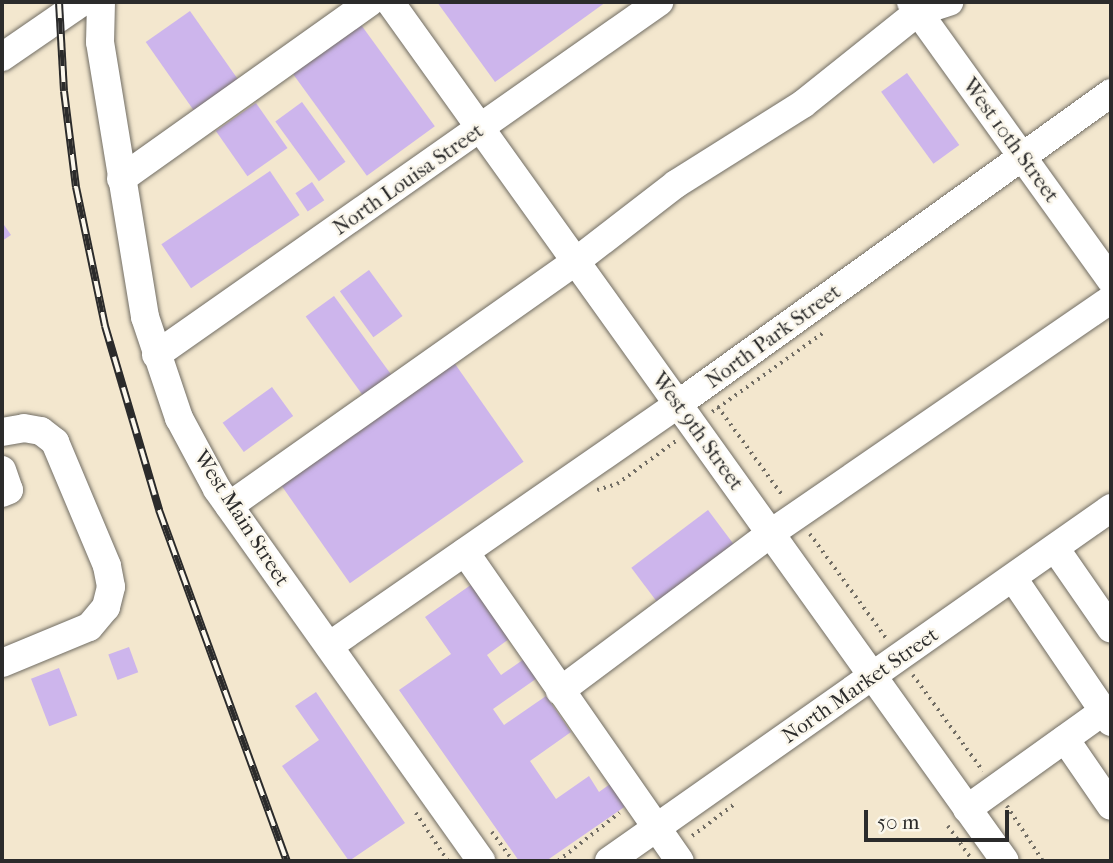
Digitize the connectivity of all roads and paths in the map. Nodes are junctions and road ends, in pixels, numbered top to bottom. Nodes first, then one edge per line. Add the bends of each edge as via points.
1 (82, 2) edge
2 (101, 2) edge
3 (370, 2) edge
4 (390, 2) edge
5 (659, 2) edge
6 (949, 2) edge
7 (915, 7) edge
8 (2, 57) edge
9 (1111, 93) edge
10 (480, 129) junction
11 (1022, 155) junction
12 (121, 178) junction
13 (575, 262) junction
14 (1111, 280) edge
15 (1111, 299) edge
16 (156, 355) junction
17 (678, 404) junction
18 (718, 407) dead end
19 (2, 432) edge
20 (2, 470) edge
21 (2, 493) edge
22 (229, 506) junction
23 (1111, 508) edge
24 (797, 515) junction
25 (771, 533) junction
26 (1055, 548) junction
27 (465, 552) junction
28 (1013, 578) junction
29 (1111, 629) edge
30 (329, 646) junction
31 (900, 657) junction
32 (2, 663) edge
33 (874, 676) junction
34 (561, 691) junction
35 (1107, 716) edge
36 (1065, 739) junction
37 (995, 789) junction
38 (746, 795) dead end
39 (637, 799) junction
40 (1111, 806) edge
41 (958, 818) junction
42 (670, 846) edge
43 (481, 861) edge
44 (558, 861) edge
45 (609, 861) edge
46 (973, 861) edge
47 (1004, 861) edge
48 (1043, 861) edge

1 - 8 street
2 - 12 street, West Main Street via 100,41
3 - 12 street
4 - 10 street, West 9th Street
5 - 10 street, North Louisa Street
6 - 7 street
7 - 11 street, West 10th Street
7 - 13 street via 803,104 676,184
9 - 11 street, North Park Street
10 - 13 street, West 9th Street
10 - 16 street, North Louisa Street
11 - 14 street, West 10th Street
11 - 17 street, North Park Street
12 - 16 street, West Main Street
13 - 17 street, West 9th Street
13 - 22 street
15 - 24 street
16 - 22 street, West Main Street via 179,418
17 - 25 street, West 9th Street
17 - 27 street, North Park Street
18 - 24 path
19 - 32 street via 41,431 55,442 107,566 111,587 106,607 89,627
20 - 21 street via 9,491
22 - 30 street, West Main Street
23 - 26 street, North Market Street
24 - 25 street
24 - 31 path
25 - 33 street, West 9th Street
25 - 34 street
26 - 28 street, North Market Street
26 - 29 street
27 - 30 street, North Park Street
27 - 34 street
28 - 31 street, North Market Street
28 - 35 street
30 - 43 street, West Main Street
31 - 33 street, North Market Street
31 - 37 path
33 - 41 street, West 9th Street
33 - 42 street, North Market Street
34 - 39 street
35 - 36 street
36 - 37 street
36 - 40 street
37 - 41 street
37 - 48 path
38 - 42 path
39 - 42 street
39 - 44 path
41 - 46 path
41 - 47 street, West 9th Street
42 - 45 street, North Market Street

